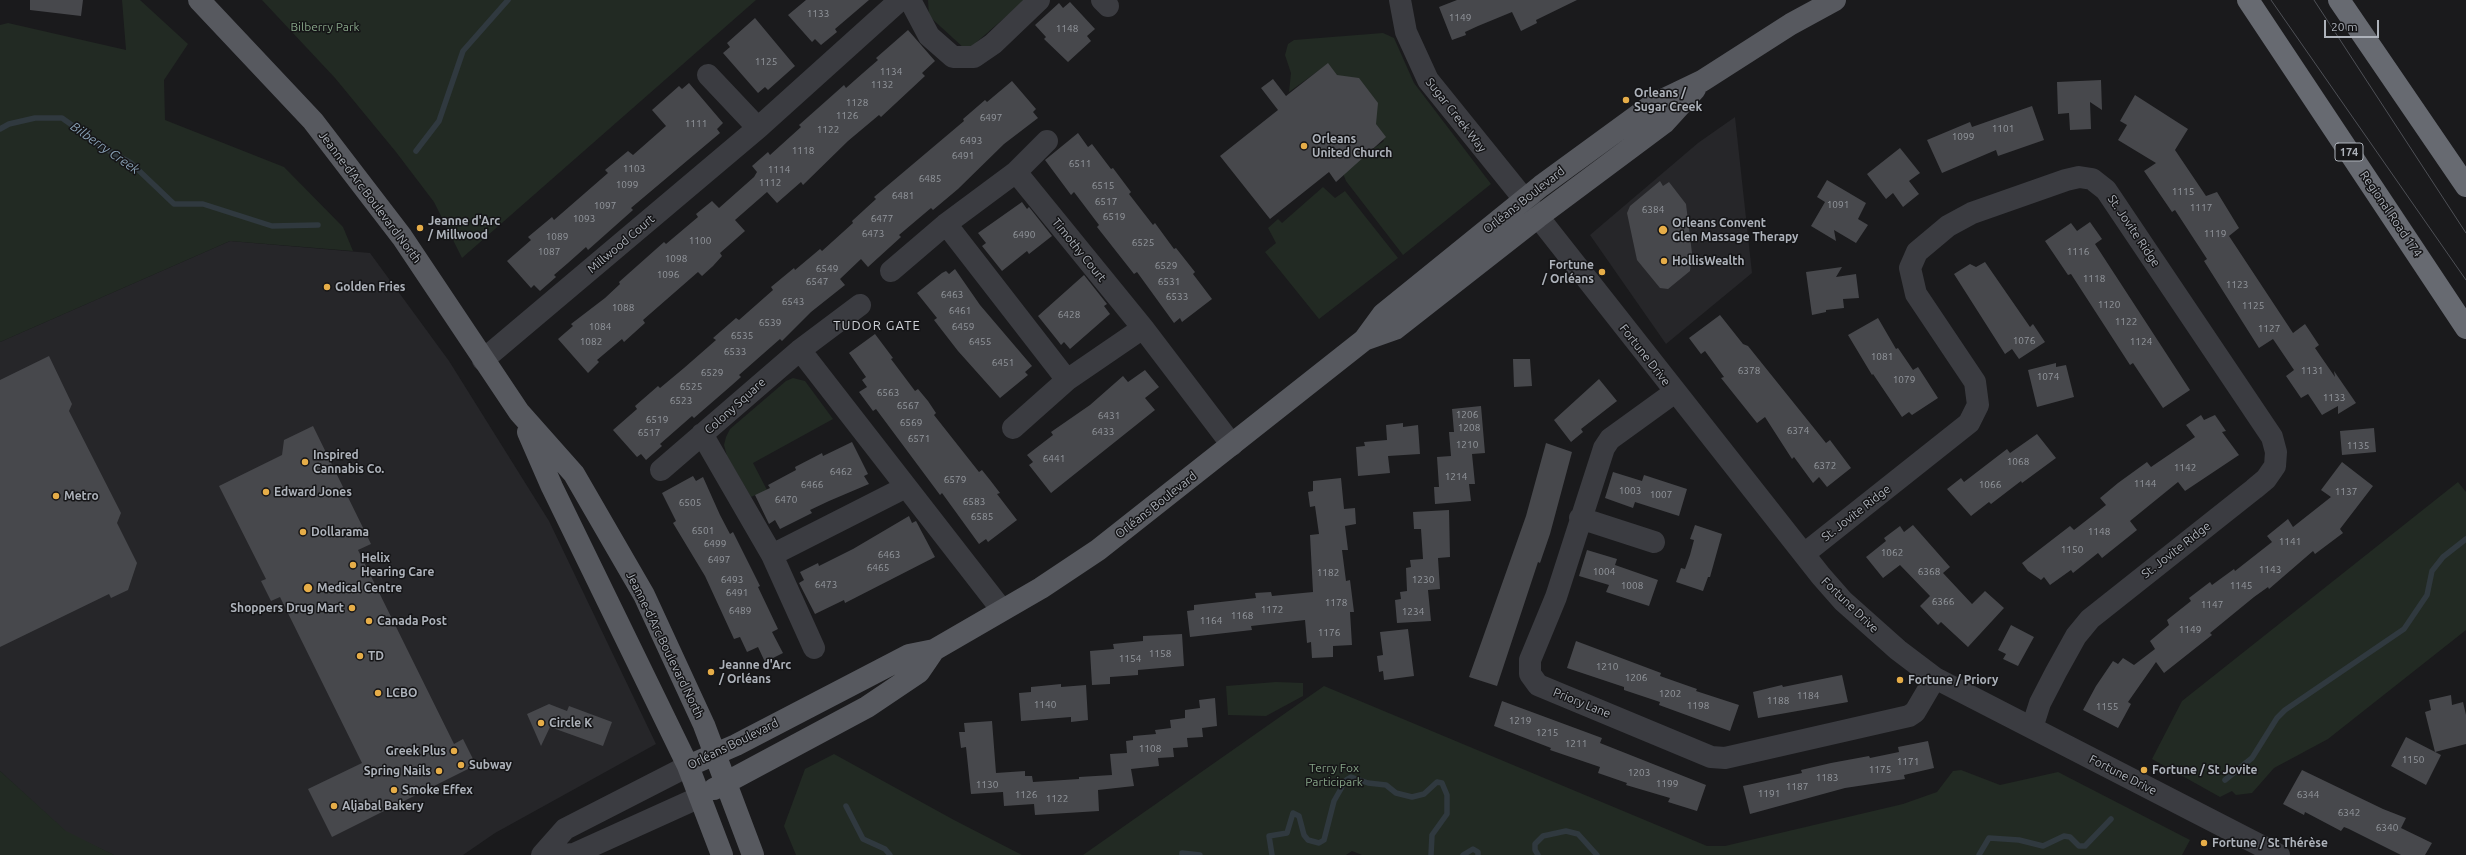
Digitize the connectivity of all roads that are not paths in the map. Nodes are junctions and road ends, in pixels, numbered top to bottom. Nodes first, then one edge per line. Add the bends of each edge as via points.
1 (199, 0) edge
2 (900, 0) edge
3 (910, 0) edge
4 (1039, 0) edge
5 (1400, 0) edge
6 (1835, 0) edge
7 (2248, 0) edge
8 (2340, 0) edge
9 (708, 75) dead end
10 (1702, 81) junction
11 (758, 128) junction
12 (1046, 141) dead end
13 (1016, 172) junction
14 (2466, 186) edge
15 (1524, 199) junction
16 (1538, 216) junction
17 (946, 224) junction
18 (891, 271) dead end
19 (860, 305) dead end
20 (1143, 328) junction
21 (2466, 328) edge
22 (1364, 340) junction
23 (800, 350) junction
24 (483, 360) junction
25 (1067, 380) junction
26 (1674, 392) junction
27 (519, 412) junction
28 (1012, 428) dead end
29 (702, 434) junction
30 (1232, 445) junction
31 (661, 470) dead end
32 (906, 487) junction
33 (1580, 518) junction
34 (1654, 542) dead end
35 (772, 554) junction
36 (1804, 554) junction
37 (1002, 610) junction
38 (814, 648) dead end
39 (934, 650) junction
40 (1935, 678) junction
41 (2032, 728) junction
42 (716, 755) junction
43 (688, 766) junction
44 (727, 783) junction
45 (700, 797) junction
46 (542, 855) edge
47 (561, 855) edge
48 (722, 855) edge
49 (753, 855) edge
50 (2279, 855) edge

1 - 24 main road, Jeanne-d'Arc Boulevard North via 313,121 402,237
2 - 11 street, Millwood Court
3 - 4 street via 929,36 953,57 974,57 993,44
5 - 15 street, Sugar Creek Way via 1406,32 1428,80
6 - 10 main road, Orléans Boulevard via 1791,24
7 - 21 highway, Regional Road 174 / 174
8 - 14 highway
9 - 11 street
10 - 15 main road, Orléans Boulevard via 1652,105
10 - 16 main road, Orléans Boulevard via 1664,123
11 - 24 street, Millwood Court
12 - 13 street
13 - 17 street
13 - 20 street, Timothy Court
15 - 16 street, Sugar Creek Way
15 - 22 main road, Orléans Boulevard via 1383,314
16 - 22 main road, Orléans Boulevard via 1395,329
16 - 26 street, Fortune Drive
17 - 18 street
17 - 25 street
19 - 23 street, Colony Square
20 - 25 street
20 - 30 street, Timothy Court
22 - 30 main road, Orléans Boulevard
23 - 29 street, Colony Square
23 - 32 street
24 - 27 main road, Jeanne-d'Arc Boulevard North
25 - 28 street
26 - 33 street, Priory Lane via 1610,439 1604,448
26 - 36 street, Fortune Drive
27 - 42 main road, Jeanne-d'Arc Boulevard North via 574,474 644,595
27 - 43 main road, Jeanne-d'Arc Boulevard North via 552,487
29 - 31 street
29 - 35 street, Colony Square
30 - 37 main road, Orléans Boulevard via 1098,550
32 - 35 street
32 - 37 street
33 - 34 street
33 - 40 street, Priory Lane via 1556,597 1530,660 1530,674 1538,685 1711,757 1725,758 1909,716 1915,712
35 - 38 street, Colony Square
36 - 40 street, Fortune Drive via 1843,601 1898,650
36 - 41 street, St. Jovite Ridge via 1969,423 1978,405 1975,382 1916,294 1910,268 1917,252 1948,226 1972,213 2066,180 2079,177 2092,179 2110,195 2272,437 2276,452 2274,466 2266,479 2090,619 2076,636 2056,672 2040,703
37 - 39 main road, Orléans Boulevard
39 - 42 main road, Orléans Boulevard via 909,655
39 - 44 main road, Orléans Boulevard via 918,672 867,707
40 - 41 street, Fortune Drive
41 - 50 street, Fortune Drive
42 - 43 main road, Orléans Boulevard
42 - 44 main road, Jeanne-d'Arc Boulevard North
43 - 45 main road, Jeanne-d'Arc Boulevard North
43 - 46 street, Orléans Boulevard via 565,829
44 - 45 main road, Orléans Boulevard
44 - 49 main road, Jeanne-d'Arc Boulevard North
45 - 47 street, Orléans Boulevard via 574,854
45 - 48 main road, Jeanne-d'Arc Boulevard North

